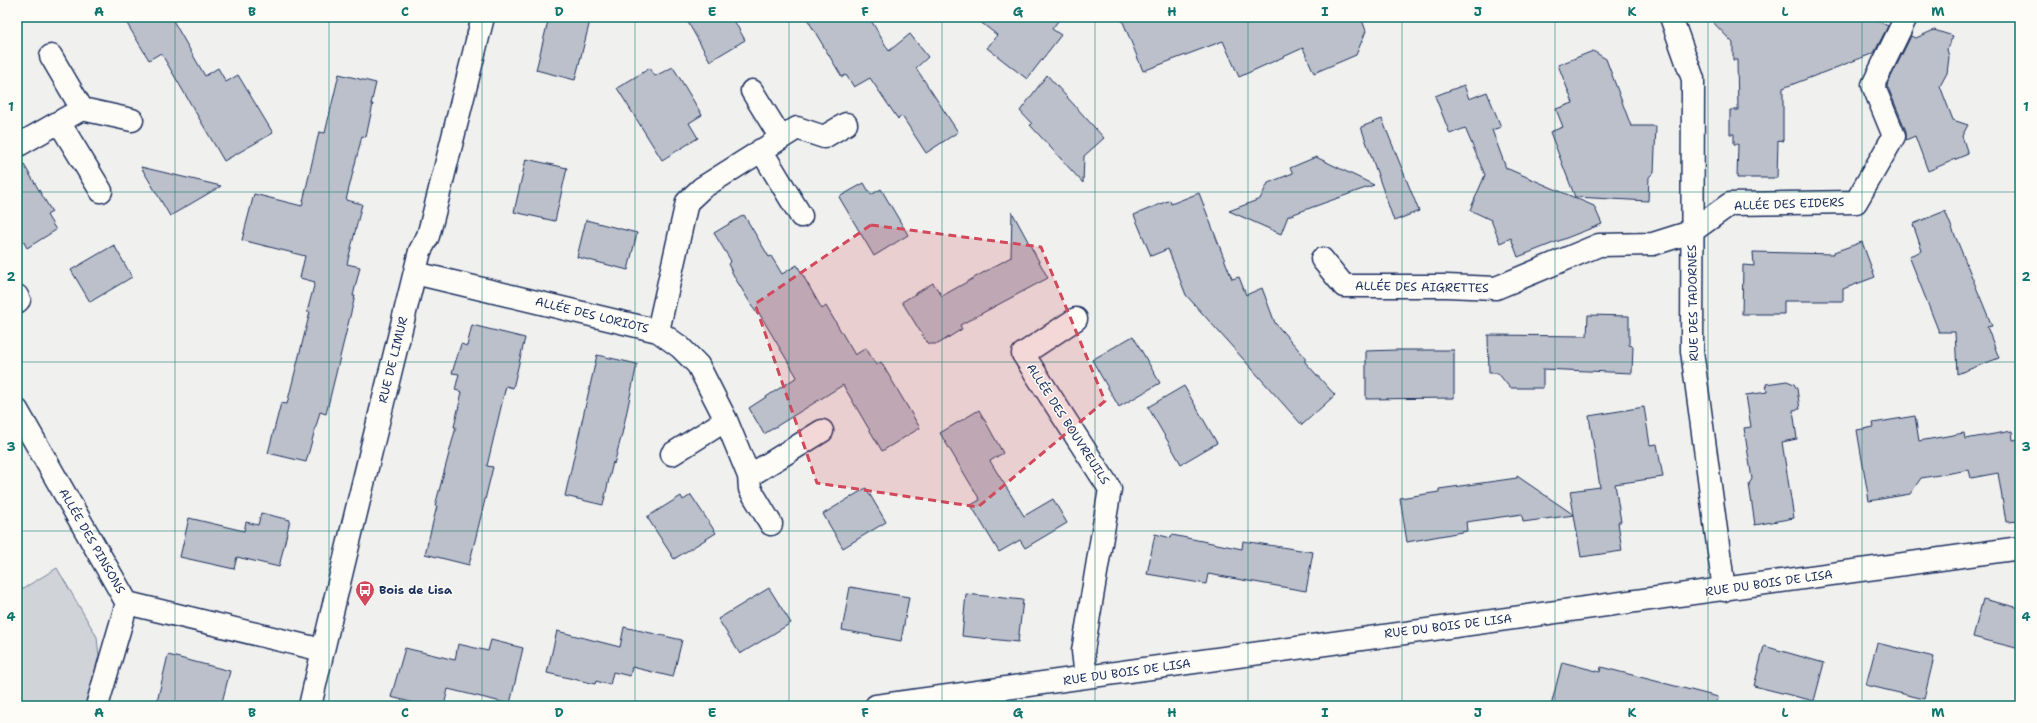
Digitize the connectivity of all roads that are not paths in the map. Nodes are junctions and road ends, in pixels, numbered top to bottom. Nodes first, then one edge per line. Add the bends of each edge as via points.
1 (483, 17) edge
2 (1671, 17) edge
3 (1906, 17) edge
4 (52, 56) dead end
5 (752, 91) dead end
6 (82, 109) junction
7 (132, 120) dead end
8 (59, 122) junction
9 (846, 124) dead end
10 (781, 138) junction
11 (17, 146) edge
12 (761, 150) junction
13 (101, 191) dead end
14 (801, 216) dead end
15 (1691, 232) junction
16 (1322, 259) dead end
17 (415, 273) junction
18 (17, 296) edge
19 (17, 302) edge
20 (1076, 319) dead end
21 (658, 332) junction
22 (17, 410) edge
23 (726, 420) junction
24 (822, 431) dead end
25 (672, 454) dead end
26 (749, 476) junction
27 (771, 524) dead end
28 (2020, 548) edge
29 (1724, 590) junction
30 (127, 603) junction
31 (322, 650) junction
32 (1086, 677) junction
33 (97, 706) edge
34 (310, 706) edge
35 (876, 706) edge

1 - 17 street, RUE DE LIMUR via 432,221 420,251
2 - 15 street, RUE DES TADORNES via 1693,79
3 - 15 street, ALLÉE DES EIDERS via 1873,85 1894,136 1856,202 1730,204
4 - 6 street
5 - 10 street
6 - 7 street
6 - 8 street
8 - 11 street
8 - 13 street
9 - 10 street via 824,137 797,128
10 - 12 street
12 - 14 street
12 - 21 street via 702,188 687,202
15 - 16 street, ALLÉE DES AIGRETTES via 1653,244 1599,245 1496,288 1344,286
15 - 29 street, RUE DES TADORNES via 1692,351
17 - 21 street, ALLÉE DES LORIOTS
17 - 31 street, RUE DE LIMUR
18 - 19 street via 20,300
20 - 32 street, ALLÉE DES BOUVREUILS via 1023,354 1110,489 1083,651
21 - 23 street, ALLÉE DES LORIOTS via 680,347 698,365
22 - 30 street, ALLÉE DES PINSONS
23 - 25 street
23 - 26 street, ALLÉE DES LORIOTS
24 - 26 street
26 - 27 street, ALLÉE DES LORIOTS via 750,489
28 - 29 street, RUE DU BOIS DE LISA
29 - 32 street, RUE DU BOIS DE LISA
30 - 31 street, ALLÉE DES PINSONS
30 - 33 street
31 - 34 street, RUE DE LIMUR
32 - 35 street, RUE DU BOIS DE LISA

